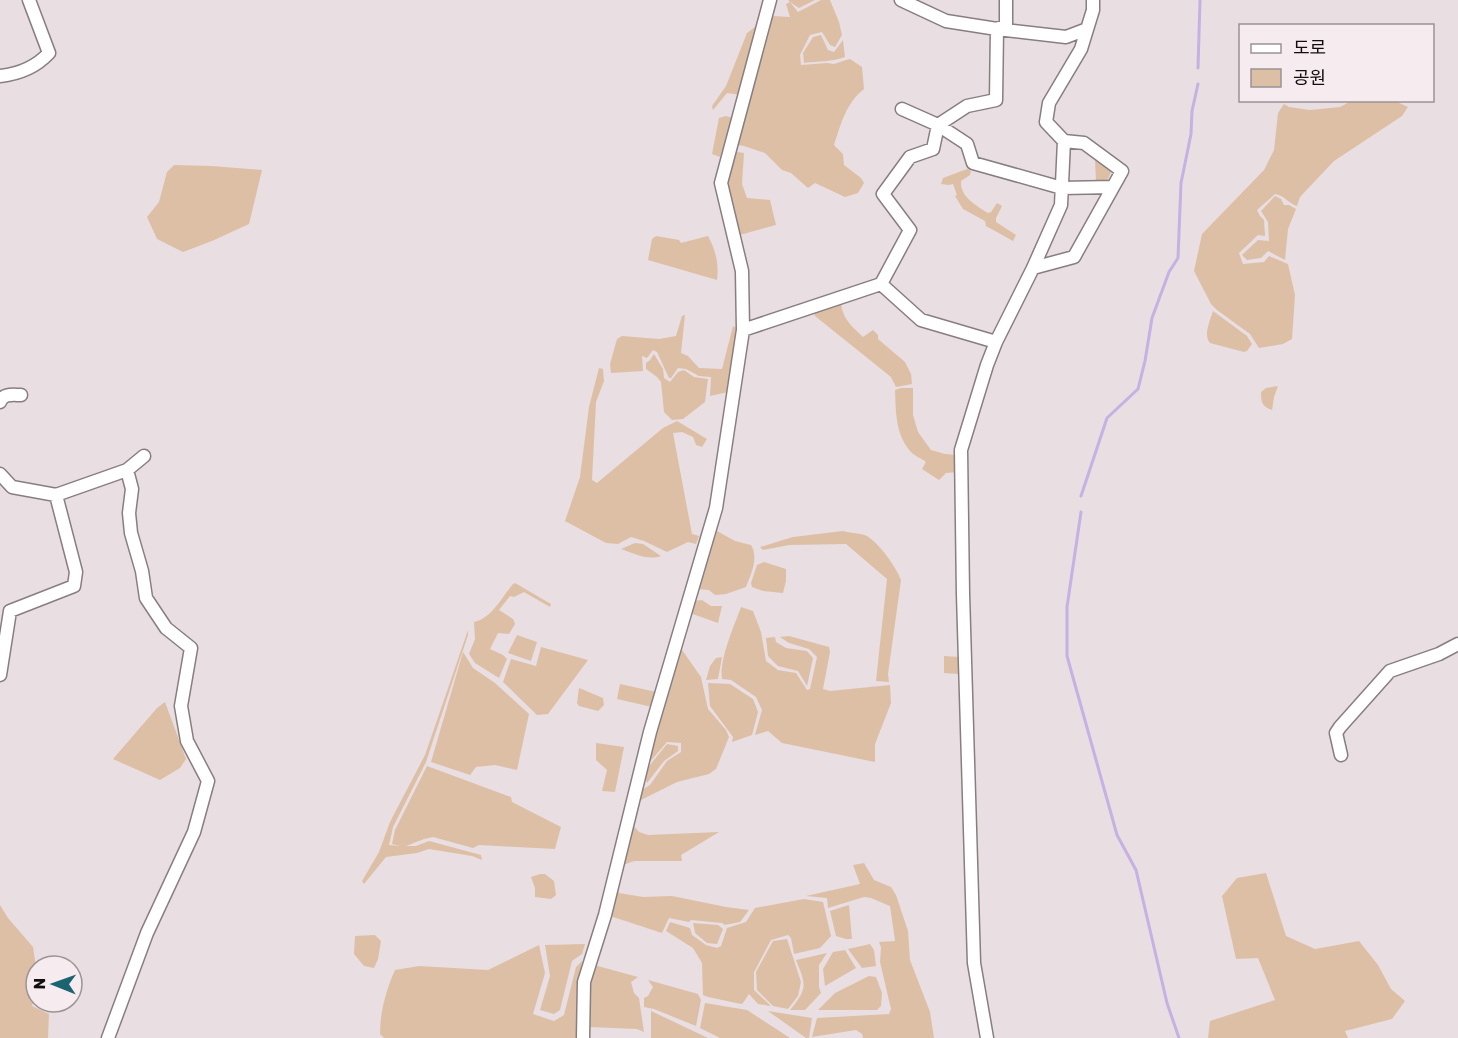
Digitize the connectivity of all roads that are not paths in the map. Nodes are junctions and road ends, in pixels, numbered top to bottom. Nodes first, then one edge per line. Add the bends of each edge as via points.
1 (28, 0) edge
2 (770, 0) edge
3 (901, 0) edge
4 (1006, 0) edge
5 (1093, 0) edge
6 (997, 29) junction
7 (1088, 29) junction
8 (0, 76) edge
9 (902, 110) dead end
10 (938, 125) junction
11 (1064, 141) junction
12 (1113, 187) junction
13 (1062, 188) junction
14 (1033, 268) junction
15 (881, 284) junction
16 (743, 330) junction
17 (996, 342) junction
18 (21, 395) dead end
19 (0, 402) edge
20 (144, 456) dead end
21 (127, 470) junction
22 (0, 474) edge
23 (56, 495) junction
24 (5, 611) edge
25 (1458, 644) edge
26 (0, 675) edge
27 (1341, 755) dead end
28 (108, 1038) edge
29 (584, 1038) edge
30 (987, 1038) edge

1 - 8 street via 49,53 15,75
2 - 16 street via 721,183 742,271
3 - 6 street via 946,21
4 - 6 street via 1006,25
5 - 7 street
6 - 7 street via 1066,37
6 - 10 street via 996,100 967,106
7 - 11 street via 1082,49 1049,103 1046,122
9 - 10 street
10 - 13 street via 967,144 973,163
10 - 15 street via 933,149 910,158 883,194 910,230
11 - 12 street via 1084,142 1122,171
11 - 13 street
12 - 13 street
12 - 14 street via 1074,257
13 - 14 street via 1061,205
14 - 17 street
15 - 16 street
15 - 17 street via 921,320
16 - 29 street via 716,508 650,732 605,915 584,982
17 - 30 street via 961,450 974,963
18 - 19 street via 7,395
20 - 21 street
21 - 23 street
21 - 28 street via 132,489 131,533 146,598 166,628 190,648 181,706 187,741 208,781 194,832 147,933
22 - 23 street via 12,487
23 - 24 street via 76,572 74,585
24 - 26 street
25 - 27 street via 1390,671 1336,733

